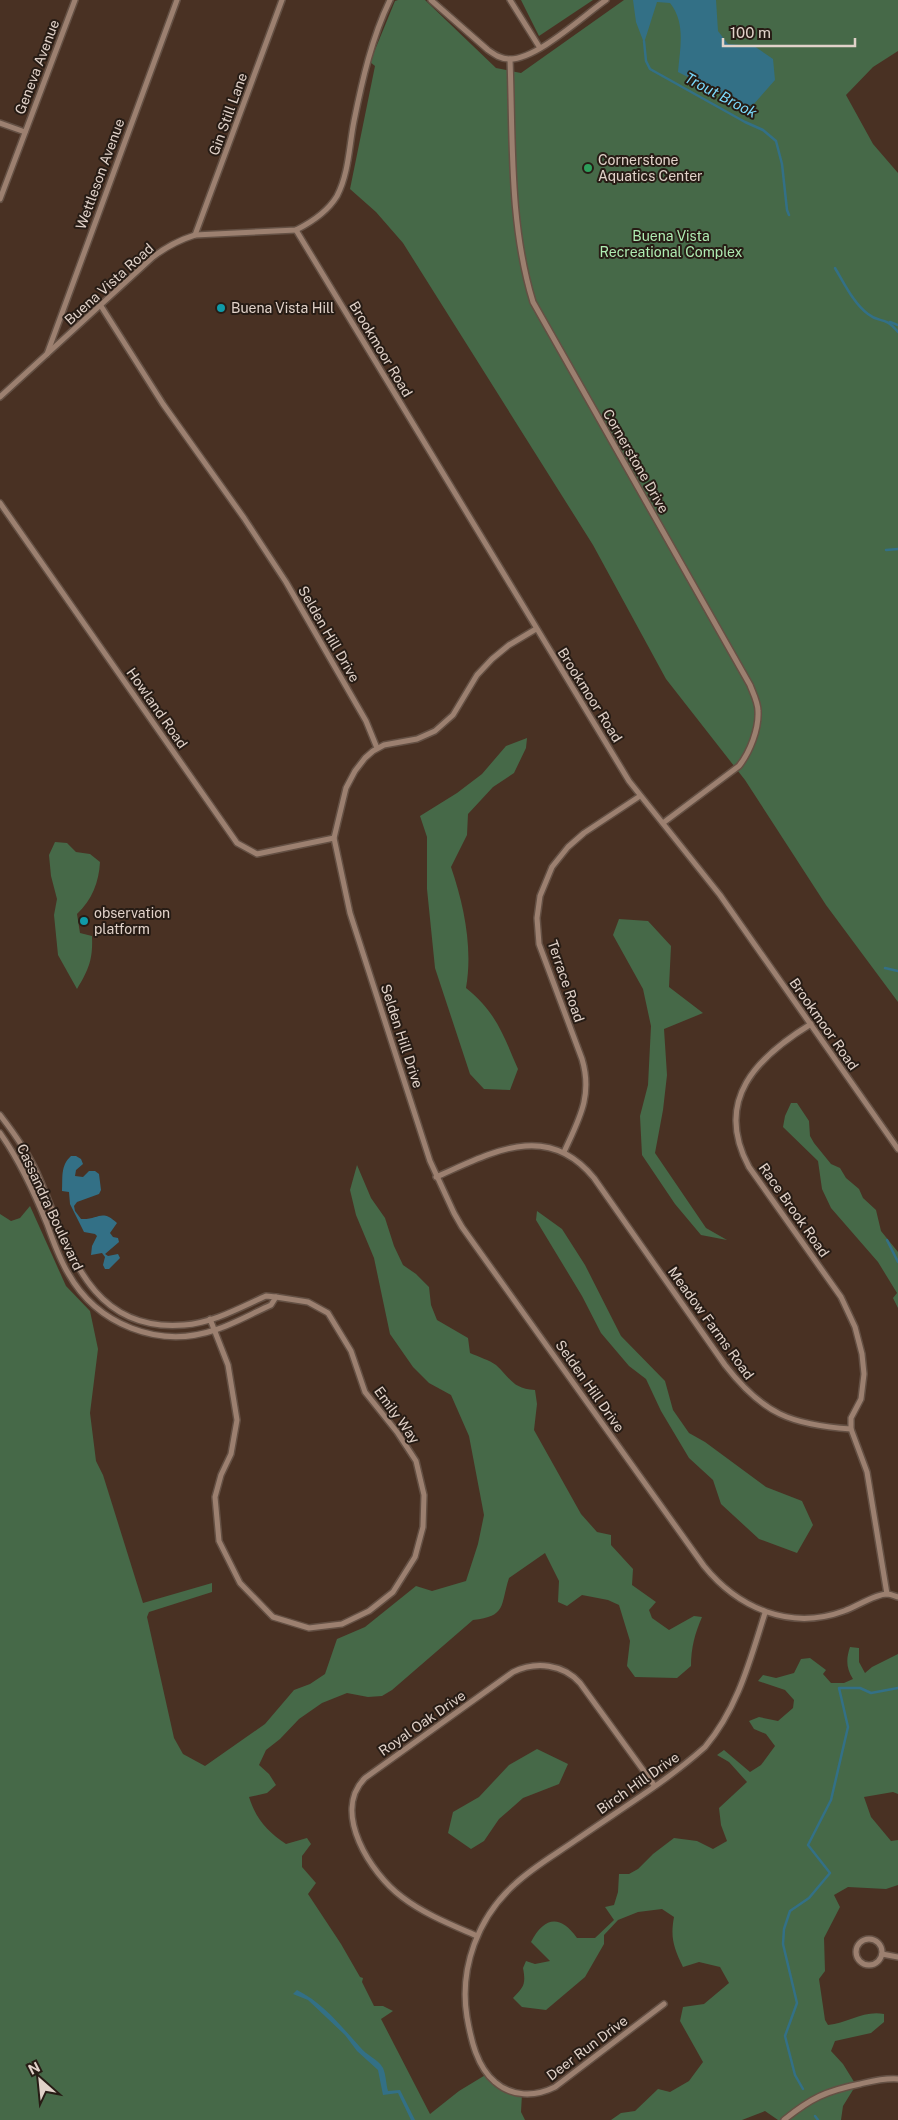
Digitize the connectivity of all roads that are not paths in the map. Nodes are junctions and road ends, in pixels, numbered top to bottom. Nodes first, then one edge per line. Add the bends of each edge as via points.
1 (75, 0) edge
2 (177, 0) edge
3 (282, 0) edge
4 (390, 0) edge
5 (431, 0) edge
6 (510, 0) edge
7 (606, 0) edge
8 (540, 48) junction
9 (510, 59) junction
10 (0, 123) edge
11 (25, 132) junction
12 (0, 199) edge
13 (296, 230) junction
14 (195, 235) junction
15 (101, 306) junction
16 (46, 356) junction
17 (0, 397) edge
18 (0, 503) edge
19 (536, 629) junction
20 (377, 748) junction
21 (640, 796) junction
22 (663, 823) junction
23 (334, 838) junction
24 (811, 1024) junction
25 (0, 1115) edge
26 (0, 1133) edge
27 (898, 1149) edge
28 (564, 1152) junction
29 (436, 1177) junction
30 (276, 1297) junction
31 (210, 1319) junction
32 (215, 1330) junction
33 (851, 1429) junction
34 (887, 1594) junction
35 (898, 1597) edge
36 (765, 1613) junction
37 (654, 1785) junction
38 (477, 1936) junction
39 (882, 1954) junction
40 (898, 1957) edge
41 (664, 2004) dead end
42 (898, 2080) edge
43 (784, 2120) edge

1 - 11 street, Geneva Avenue
2 - 16 street, Wettleson Avenue
3 - 14 street, Gin Still Lane
4 - 13 street, Buena Vista Road via 358,101 341,187 329,207
5 - 9 street via 488,50 498,57
6 - 8 street
7 - 8 street
8 - 9 street via 527,56
9 - 22 street, Cornerstone Drive via 517,233 523,271 533,302 750,685 757,703 756,730 739,766
10 - 11 street
11 - 12 street, Geneva Avenue
13 - 14 street, Buena Vista Road
13 - 19 street, Brookmoor Road
14 - 15 street, Buena Vista Road via 153,257
15 - 16 street, Buena Vista Road
15 - 20 street, Selden Hill Drive via 163,404 286,582 366,721
16 - 17 street, Buena Vista Road
18 - 23 street, Howland Road via 237,843 257,854
19 - 20 street via 492,659 453,714 439,728 423,737
19 - 21 street, Brookmoor Road
20 - 23 street, Selden Hill Drive via 348,782
21 - 22 street, Brookmoor Road
21 - 28 street, Terrace Road via 568,847 552,867 540,896 537,918 539,944 586,1076 585,1102
22 - 24 street, Brookmoor Road via 720,895
23 - 29 street, Selden Hill Drive via 350,913
24 - 27 street, Brookmoor Road
24 - 33 street, Race Brook Road via 769,1053 750,1074 739,1102 738,1136 750,1166 841,1297 855,1327 864,1374 861,1399 851,1418
25 - 31 street, Cassandra Boulevard via 30,1159 74,1261 105,1302 149,1324 185,1325
26 - 32 street, Cassandra Boulevard via 22,1168 67,1273 90,1302 114,1320 145,1334 185,1336
28 - 29 street, Meadow Farms Road via 542,1146 512,1147
28 - 33 street, Meadow Farms Road via 594,1178 744,1389 770,1409 794,1421
29 - 36 street, Selden Hill Drive via 462,1226 704,1566 724,1589
30 - 31 street, Emily Way via 266,1296
30 - 32 street via 271,1305
30 - 32 street, Emily Way via 308,1302 328,1313 351,1351 365,1392 416,1461 424,1495 423,1527 415,1557 393,1592 369,1611 342,1624 310,1628 273,1617 240,1583 219,1541 215,1497 231,1454 238,1420 228,1366
31 - 32 street, Emily Way
33 - 34 street via 867,1472
34 - 35 street
34 - 36 street, Selden Hill Drive via 823,1617
36 - 37 street, Birch Hill Drive via 742,1686 722,1725 705,1747
37 - 38 street, Birch Hill Drive via 514,1885 497,1903
37 - 38 street, Royal Oak Drive via 580,1683 568,1672 540,1665 513,1672 365,1778 354,1794 352,1816 360,1844 376,1870 408,1902
38 - 41 street, Deer Run Drive via 465,1992 471,2036 484,2070 498,2085 510,2091 535,2094 555,2087
39 - 39 street via 876,1962 867,1964 859,1960 857,1950 861,1942 871,1940 880,1945
39 - 40 street
42 - 43 street via 886,2078 831,2090

